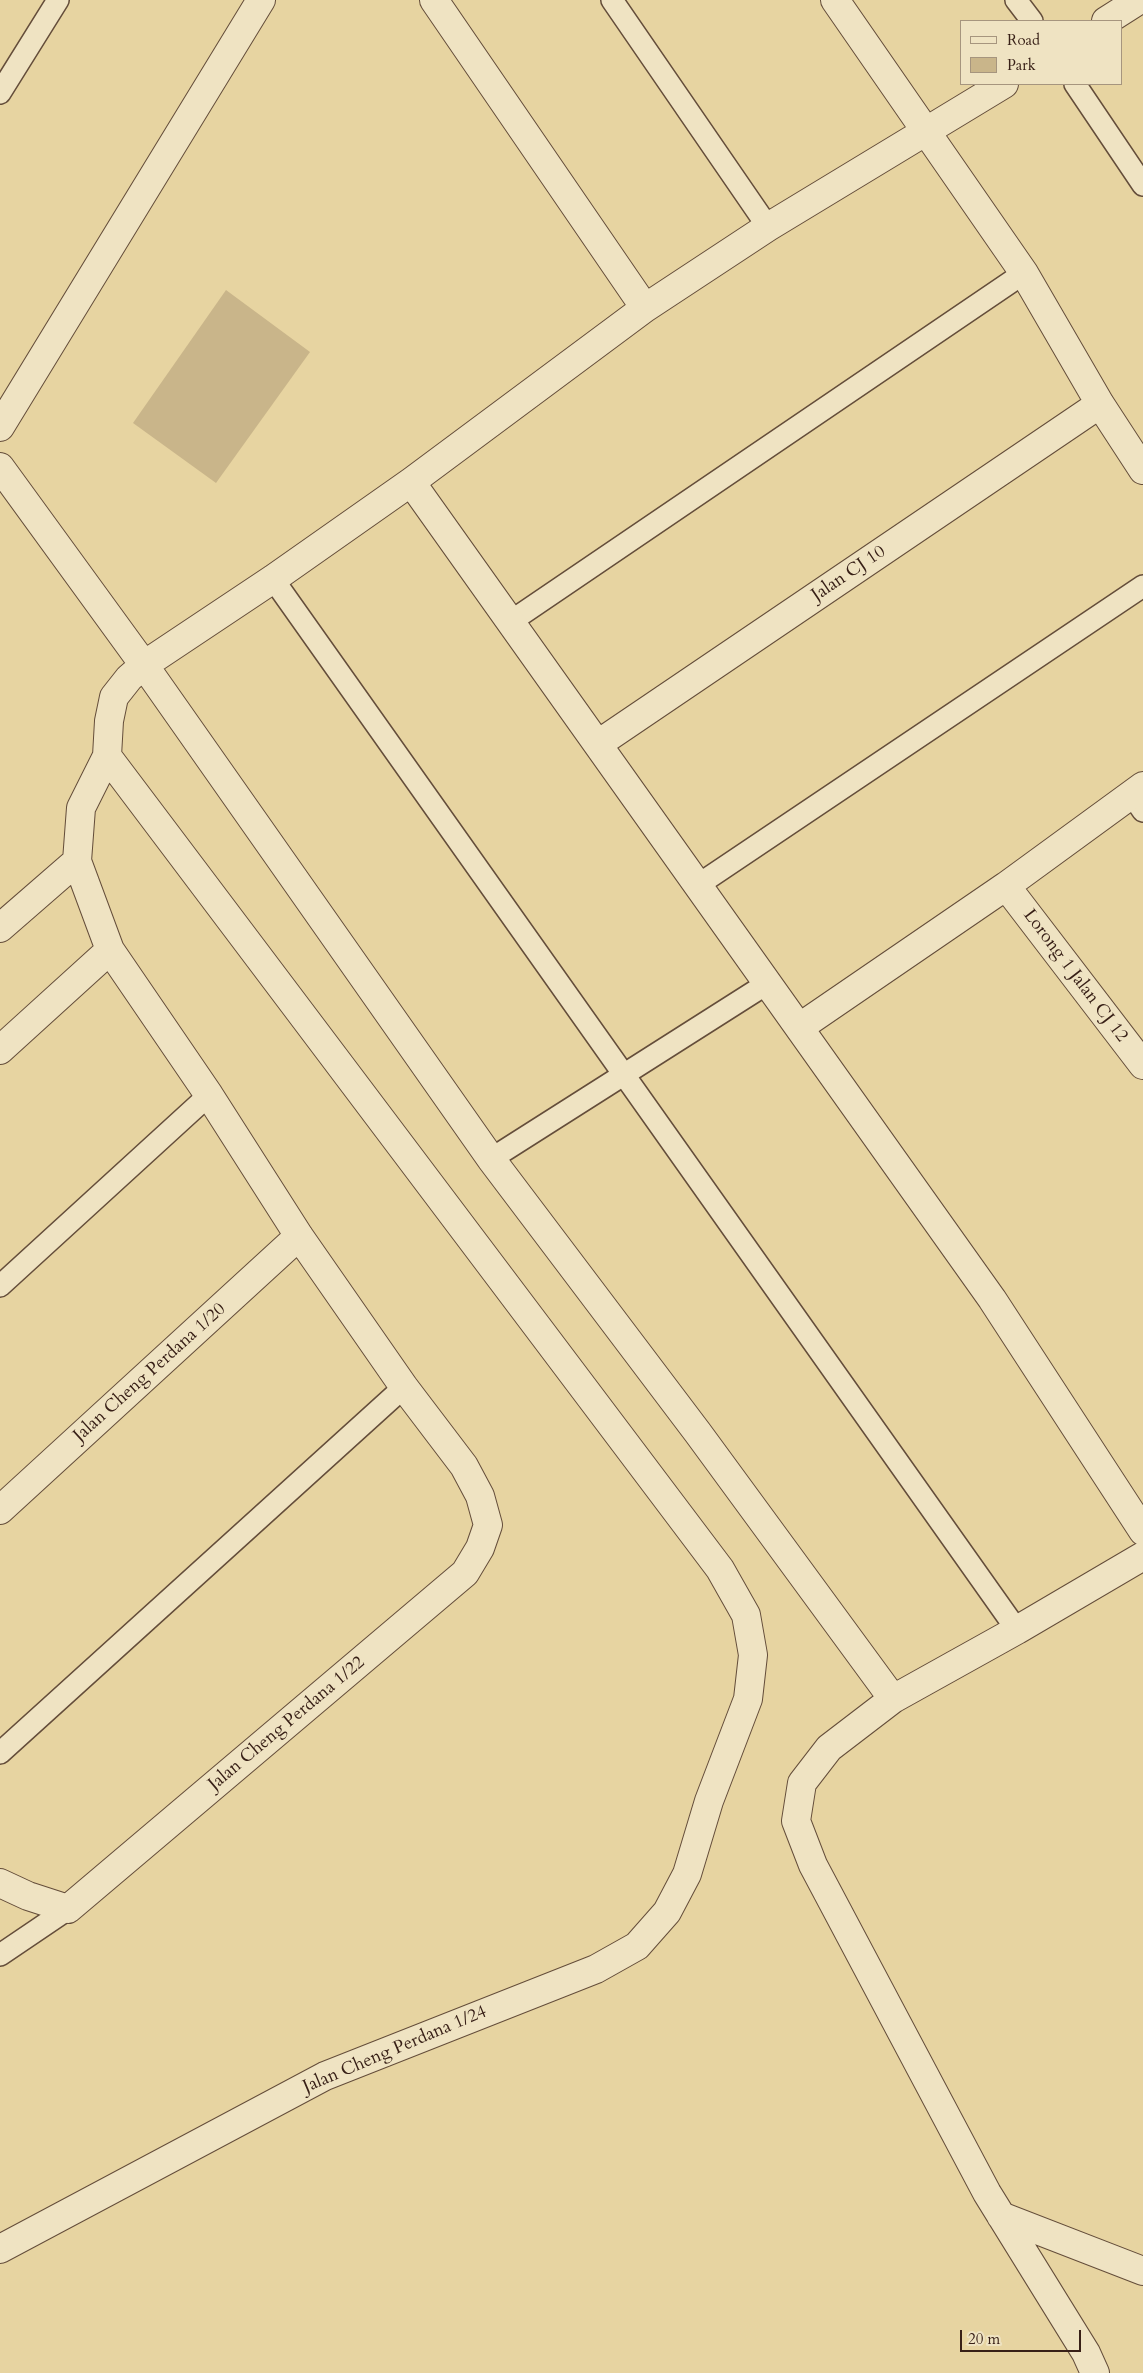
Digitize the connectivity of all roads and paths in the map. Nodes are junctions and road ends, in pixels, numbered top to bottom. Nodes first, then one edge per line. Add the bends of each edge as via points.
1 (58, 0) edge
2 (261, 0) edge
3 (434, 0) edge
4 (612, 0) edge
5 (834, 0) edge
6 (1016, 0) edge
7 (1139, 0) edge
8 (1031, 20) edge
9 (1108, 20) edge
10 (1002, 85) edge
11 (1076, 85) edge
12 (0, 93) edge
13 (927, 130) junction
14 (1143, 185) edge
15 (768, 226) junction
16 (1024, 273) junction
17 (645, 308) junction
18 (1100, 404) junction
19 (0, 427) edge
20 (0, 467) edge
21 (1143, 470) edge
22 (411, 482) junction
23 (273, 579) junction
24 (1143, 586) edge
25 (510, 622) junction
26 (144, 665) junction
27 (598, 744) junction
28 (107, 756) junction
29 (1139, 797) edge
30 (77, 862) junction
31 (698, 885) junction
32 (1006, 886) junction
33 (0, 928) edge
34 (110, 950) junction
35 (768, 983) junction
36 (800, 1027) junction
37 (0, 1050) edge
38 (1143, 1066) edge
39 (624, 1075) junction
40 (209, 1095) junction
41 (491, 1159) junction
42 (300, 1236) junction
43 (0, 1286) edge
44 (404, 1387) junction
45 (0, 1510) edge
46 (1143, 1531) edge
47 (1143, 1556) edge
48 (1017, 1630) junction
49 (893, 1699) junction
50 (0, 1753) edge
51 (0, 1883) edge
52 (68, 1909) junction
53 (0, 1955) edge
54 (1001, 2216) junction
55 (0, 2249) edge
56 (1143, 2271) edge
57 (1095, 2373) edge

1 - 12 lane
2 - 19 street
3 - 17 street
4 - 15 lane
5 - 13 street
6 - 8 lane
7 - 9 street
10 - 13 street
11 - 14 lane
13 - 15 street
13 - 16 street
15 - 17 street
16 - 18 street
16 - 25 lane
17 - 22 street
18 - 21 street
18 - 27 street, Jalan CJ 10
20 - 26 street
22 - 23 street
22 - 25 street
23 - 26 street
23 - 39 lane
24 - 31 lane
25 - 27 street
26 - 28 street via 114,697 108,722
26 - 41 street
27 - 31 street
28 - 30 street via 81,808
28 - 55 street, Jalan Cheng Perdana 1/24 via 720,1569 746,1615 753,1655 748,1699 709,1801 687,1874 667,1912 637,1946 596,1969 324,2076
29 - 32 street
30 - 33 street
30 - 34 street
31 - 35 street
32 - 36 street
32 - 38 street, Lorong 1 Jalan CJ 12
34 - 37 street
34 - 40 street
35 - 36 street
35 - 39 lane
36 - 46 street via 992,1298
39 - 41 lane
39 - 48 lane
40 - 42 street
40 - 43 lane
41 - 49 street
42 - 44 street
42 - 45 street, Jalan Cheng Perdana 1/20
44 - 50 lane
44 - 52 street, Jalan Cheng Perdana 1/22 via 464,1466 480,1496 488,1525 466,1573
47 - 48 street
48 - 49 street
49 - 54 street via 829,1748 802,1782 796,1821 812,1865
51 - 52 street
52 - 53 lane
54 - 56 street
54 - 57 street via 1086,2353

